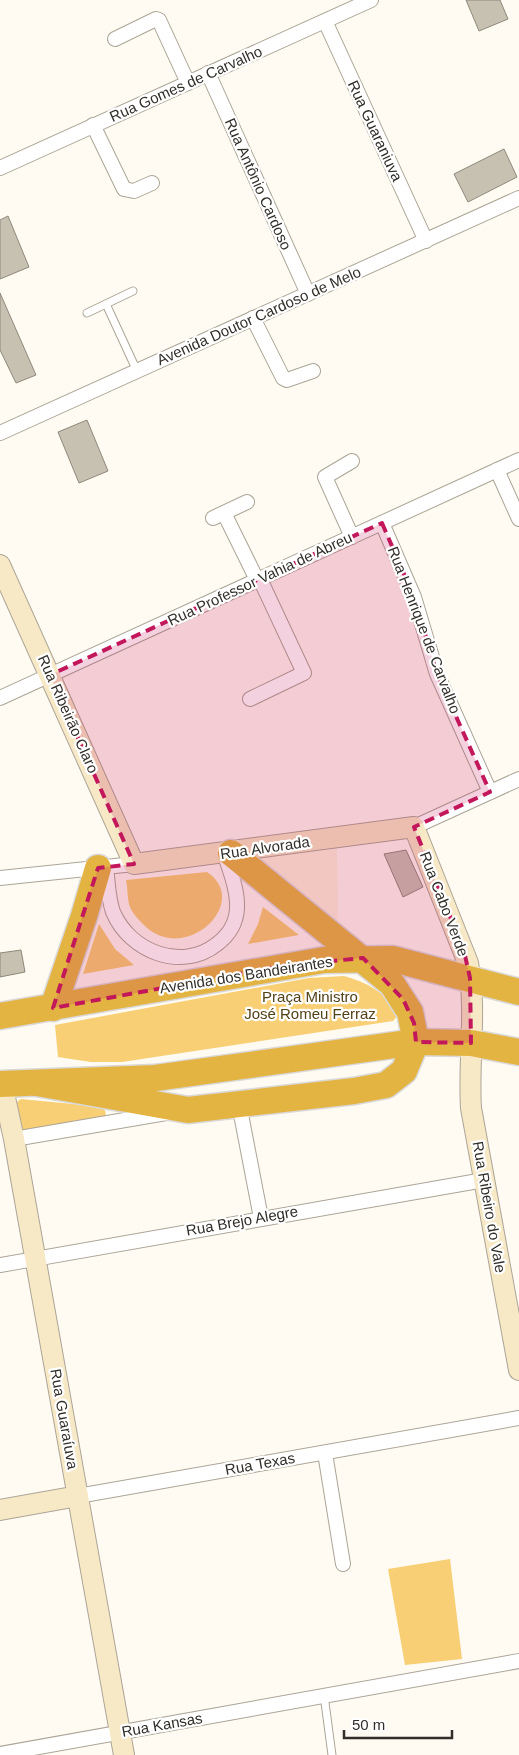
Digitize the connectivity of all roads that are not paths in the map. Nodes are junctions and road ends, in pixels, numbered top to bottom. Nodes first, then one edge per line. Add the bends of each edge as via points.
1 (371, 0) edge
2 (325, 21) junction
3 (115, 39) dead end
4 (208, 73) junction
5 (188, 83) junction
6 (94, 126) junction
7 (0, 168) edge
8 (152, 183) dead end
9 (519, 198) edge
10 (426, 240) junction
11 (133, 290) dead end
12 (308, 294) junction
13 (106, 304) junction
14 (87, 313) dead end
15 (253, 318) junction
16 (137, 371) junction
17 (314, 371) dead end
18 (0, 433) edge
19 (519, 460) edge
20 (352, 461) dead end
21 (497, 470) junction
22 (247, 502) dead end
23 (519, 519) edge
24 (382, 523) junction
25 (352, 537) junction
26 (0, 565) edge
27 (258, 580) junction
28 (50, 675) junction
29 (0, 698) edge
30 (250, 699) dead end
31 (519, 779) edge
32 (490, 792) junction
33 (414, 827) junction
34 (228, 853) junction
35 (134, 864) junction
36 (102, 867) junction
37 (0, 878) edge
38 (363, 958) junction
39 (470, 978) junction
40 (519, 992) edge
41 (52, 1008) junction
42 (0, 1016) edge
43 (416, 1042) junction
44 (470, 1043) junction
45 (519, 1052) edge
46 (37, 1082) junction
47 (1, 1084) edge
48 (238, 1104) junction
49 (188, 1110) junction
50 (14, 1139) junction
51 (484, 1180) junction
52 (261, 1218) junction
53 (35, 1258) junction
54 (0, 1265) edge
55 (519, 1370) edge
56 (519, 1418) edge
57 (324, 1453) junction
58 (78, 1496) junction
59 (0, 1510) edge
60 (343, 1564) dead end
61 (519, 1661) edge
62 (324, 1695) junction
63 (120, 1733) junction
64 (0, 1754) edge
65 (124, 1755) edge
66 (332, 1755) edge

1 - 2 street, Rua Gomes de Carvalho
2 - 4 street, Rua Gomes de Carvalho
2 - 10 street, Rua Guaraniuva
3 - 5 street via 159,20
4 - 5 street, Rua Gomes de Carvalho
4 - 12 street, Rua Antônio Cardoso
5 - 6 street, Rua Gomes de Carvalho
6 - 7 street, Rua Gomes de Carvalho
6 - 8 street via 124,189 134,191
9 - 10 street, Avenida Doutor Cardoso de Melo
10 - 12 street, Avenida Doutor Cardoso de Melo
11 - 13 lane
12 - 15 street, Avenida Doutor Cardoso de Melo
13 - 14 lane
13 - 16 lane
15 - 16 street, Avenida Doutor Cardoso de Melo
15 - 17 street via 284,378 287,380
16 - 18 street, Avenida Doutor Cardoso de Melo
19 - 21 street, Rua Professor Vahia de Abreu
20 - 25 street via 325,477
21 - 23 street
21 - 24 street, Rua Professor Vahia de Abreu
22 - 27 street via 218,516
24 - 25 street, Rua Professor Vahia de Abreu
24 - 32 street, Rua Henrique de Carvalho via 414,597 437,674
25 - 27 street, Rua Professor Vahia de Abreu
26 - 28 street, Rua Ribeirão Claro
27 - 28 street, Rua Professor Vahia de Abreu
27 - 30 street via 304,673
28 - 29 street, Rua Professor Vahia de Abreu
28 - 35 street, Rua Ribeirão Claro
31 - 32 street, Rua Alvorada
32 - 33 street, Rua Alvorada
33 - 34 street, Rua Alvorada
33 - 39 street, Rua Cabo Verde via 464,952
34 - 35 street, Rua Alvorada
34 - 36 street via 237,893 232,927 210,950 184,958 150,952 123,927 114,913
34 - 38 highway
35 - 36 street, Rua Alvorada
36 - 37 street, Rua Alvorada
36 - 41 highway
38 - 39 highway, Avenida dos Bandeirantes via 393,959
38 - 41 highway, Avenida dos Bandeirantes via 289,965
38 - 43 highway via 404,999 414,1023
39 - 40 highway, Avenida dos Bandeirantes
39 - 44 street, Rua Cabo Verde
41 - 42 highway, Avenida dos Bandeirantes
43 - 44 highway
43 - 46 highway via 155,1078
43 - 48 highway via 404,1071 386,1085
44 - 45 highway
44 - 51 street, Rua Ribeiro do Vale via 471,1108
46 - 47 highway
46 - 49 highway
47 - 50 street, Rua Guaraíuva
48 - 49 highway
48 - 52 street
49 - 50 street
50 - 53 street, Rua Guaraíuva
51 - 52 street, Rua Brejo Alegre
51 - 55 street, Rua Ribeiro do Vale
52 - 53 street, Rua Brejo Alegre
53 - 54 street, Rua Brejo Alegre
53 - 58 street, Rua Guaraíuva
56 - 57 street, Rua Texas
57 - 58 street, Rua Texas
57 - 60 street
58 - 59 street, Rua Texas
58 - 63 street, Rua Guaraíuva
61 - 62 street, Rua Kansas
62 - 63 street, Rua Kansas
62 - 66 lane
63 - 64 street, Rua Kansas
63 - 65 street, Rua Guaraíuva

